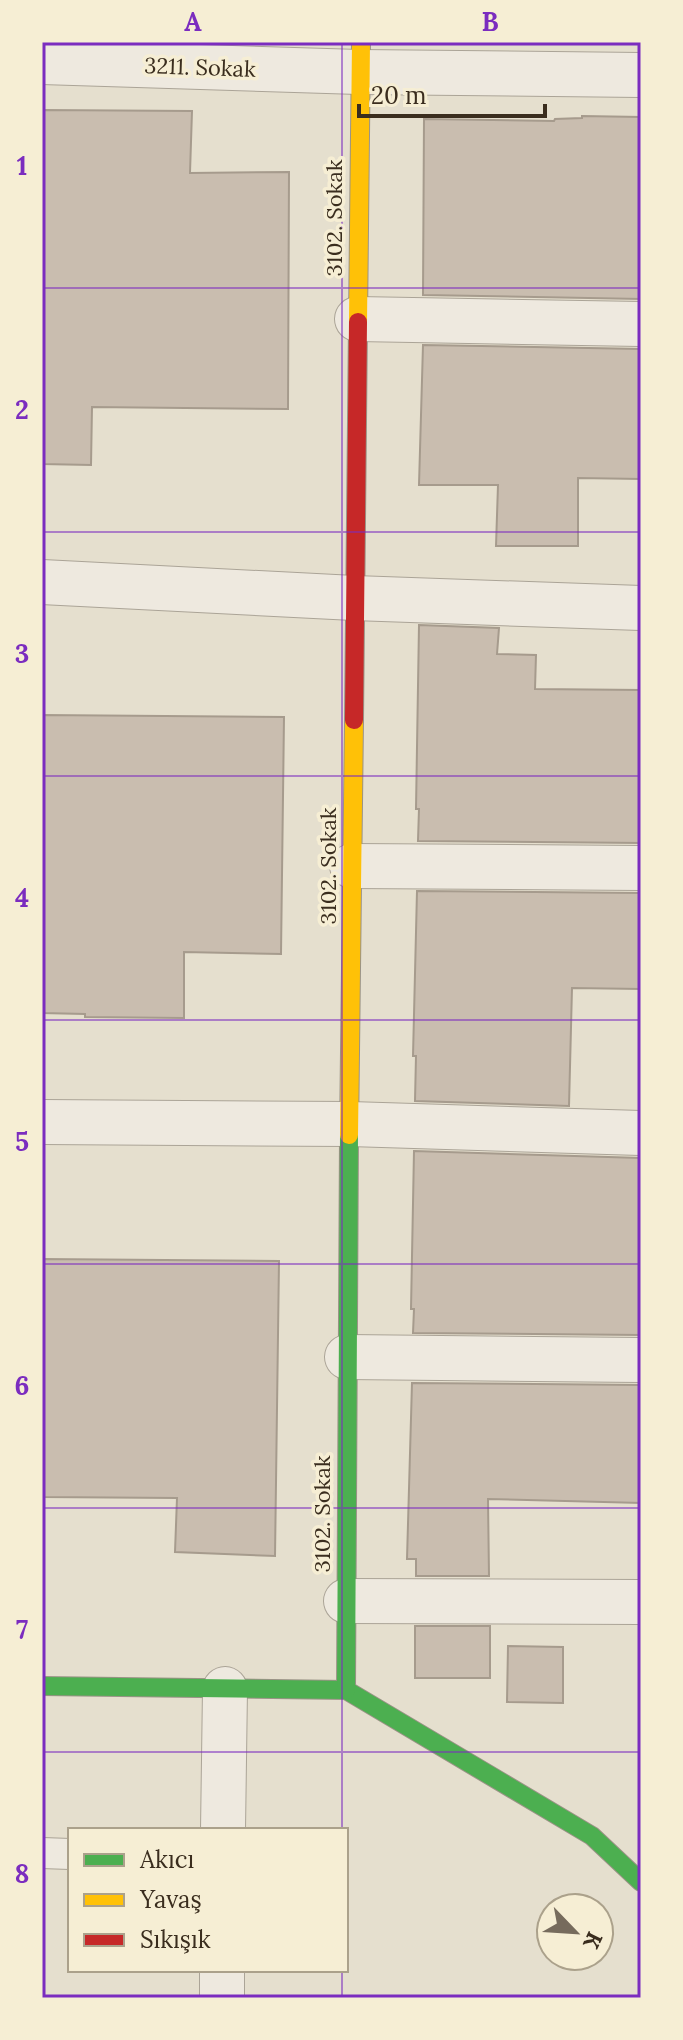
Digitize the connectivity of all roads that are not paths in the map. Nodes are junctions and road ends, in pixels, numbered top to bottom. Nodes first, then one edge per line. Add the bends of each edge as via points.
1 (360, 57) edge
2 (42, 62) edge
3 (641, 75) edge
4 (357, 319) junction
5 (641, 324) edge
6 (42, 582) edge
7 (354, 598) junction
8 (641, 608) edge
9 (352, 866) junction
10 (641, 868) edge
11 (42, 1122) edge
12 (350, 1124) junction
13 (641, 1133) edge
14 (347, 1357) junction
15 (641, 1360) edge
16 (346, 1601) junction
17 (641, 1602) edge
18 (42, 1686) edge
19 (225, 1689) junction
20 (346, 1690) junction
21 (223, 1828) edge
22 (42, 1853) edge
23 (68, 1854) edge
24 (641, 1882) edge
25 (222, 1972) edge
26 (222, 1998) edge

1 - 2 street, 3211. Sokak
1 - 3 street, 3211. Sokak
1 - 4 street, 3102. Sokak
4 - 5 street
4 - 7 street, 3102. Sokak
6 - 7 street
7 - 8 street
7 - 9 street, 3102. Sokak
9 - 10 street
9 - 12 street, 3102. Sokak
11 - 12 street
12 - 13 street
12 - 14 street, 3102. Sokak
14 - 15 street
14 - 16 street, 3102. Sokak
16 - 17 street
16 - 20 street, 3102. Sokak
18 - 19 street
19 - 20 street
19 - 21 street
20 - 24 street via 592,1836
22 - 23 lane
25 - 26 street

